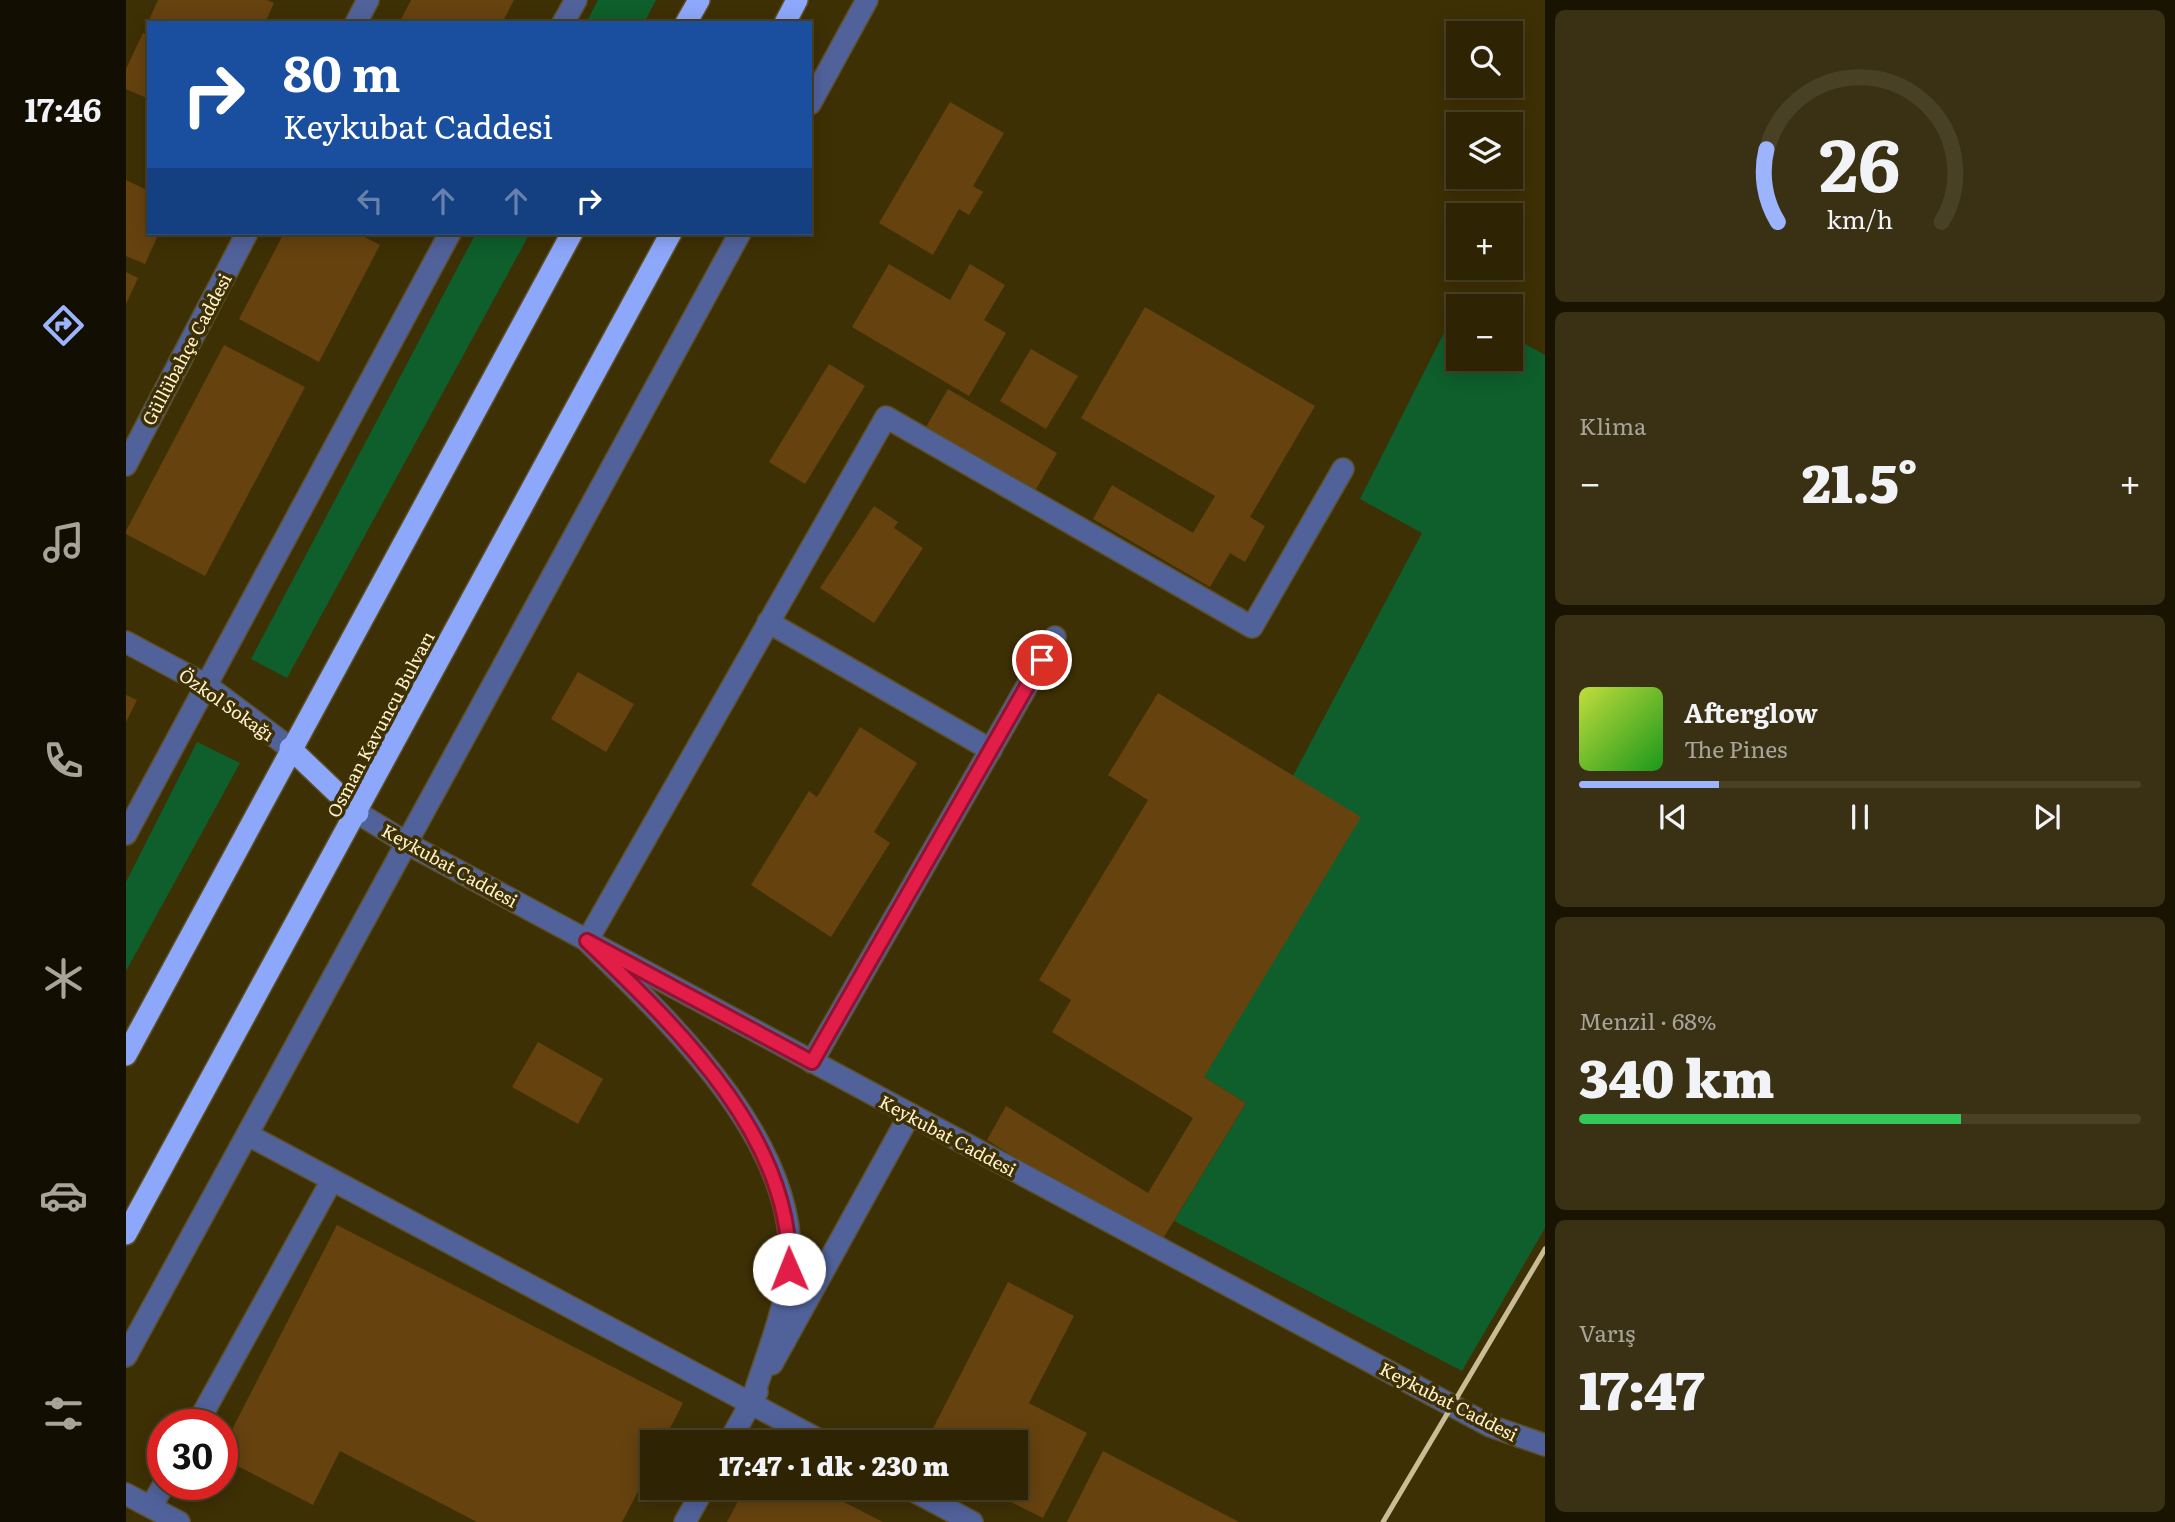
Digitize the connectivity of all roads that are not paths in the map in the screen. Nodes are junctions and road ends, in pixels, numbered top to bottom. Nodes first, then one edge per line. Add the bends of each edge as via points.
1 (368, 0) edge
2 (576, 0) edge
3 (699, 0) edge
4 (797, 0) edge
5 (867, 0) edge
6 (357, 21) edge
7 (564, 21) edge
8 (687, 21) edge
9 (786, 21) edge
10 (812, 100) edge
11 (246, 235) edge
12 (449, 235) edge
13 (571, 235) edge
14 (670, 235) edge
15 (739, 235) edge
16 (126, 465) edge
17 (1343, 469) dead end
18 (768, 622) junction
19 (1055, 637) dead end
20 (126, 642) edge
21 (206, 685) junction
22 (290, 748) junction
23 (991, 750) junction
24 (358, 813) junction
25 (126, 834) edge
26 (408, 844) junction
27 (587, 941) junction
28 (126, 1055) edge
29 (812, 1062) junction
30 (910, 1115) junction
31 (248, 1135) junction
32 (332, 1180) junction
33 (126, 1234) edge
34 (126, 1356) edge
35 (751, 1404) junction
36 (205, 1409) edge
37 (736, 1430) edge
38 (800, 1430) edge
39 (1545, 1445) edge
40 (126, 1494) edge
41 (155, 1500) edge
42 (697, 1500) edge
43 (931, 1500) edge
44 (151, 1507) junction
45 (179, 1522) edge
46 (685, 1522) edge
47 (972, 1522) edge

1 - 6 street
2 - 7 street
3 - 8 highway
4 - 9 highway
5 - 10 street
11 - 16 street, Güllübahçe Caddesi
12 - 21 street
13 - 22 highway
14 - 24 highway, Osman Kavuncu Bulvarı
15 - 26 street
17 - 18 street via 1252,627 886,417
18 - 23 street
18 - 27 street
19 - 23 street
20 - 21 street, Özkol Sokağı
21 - 22 street, Özkol Sokağı
21 - 25 street
22 - 24 highway
22 - 28 highway
23 - 29 street
24 - 26 street, Keykubat Caddesi
24 - 33 highway, Osman Kavuncu Bulvarı
26 - 27 street, Keykubat Caddesi
26 - 31 street
27 - 29 street, Keykubat Caddesi
27 - 35 street via 633,985 717,1082 752,1133 776,1180 788,1222 789,1269
29 - 30 street, Keykubat Caddesi
30 - 35 street
30 - 39 street, Keykubat Caddesi via 1490,1426
31 - 32 street
31 - 34 street
32 - 35 street
32 - 36 street
35 - 37 street
35 - 38 street
40 - 44 street
41 - 44 street
42 - 46 street
43 - 47 street
44 - 45 street

